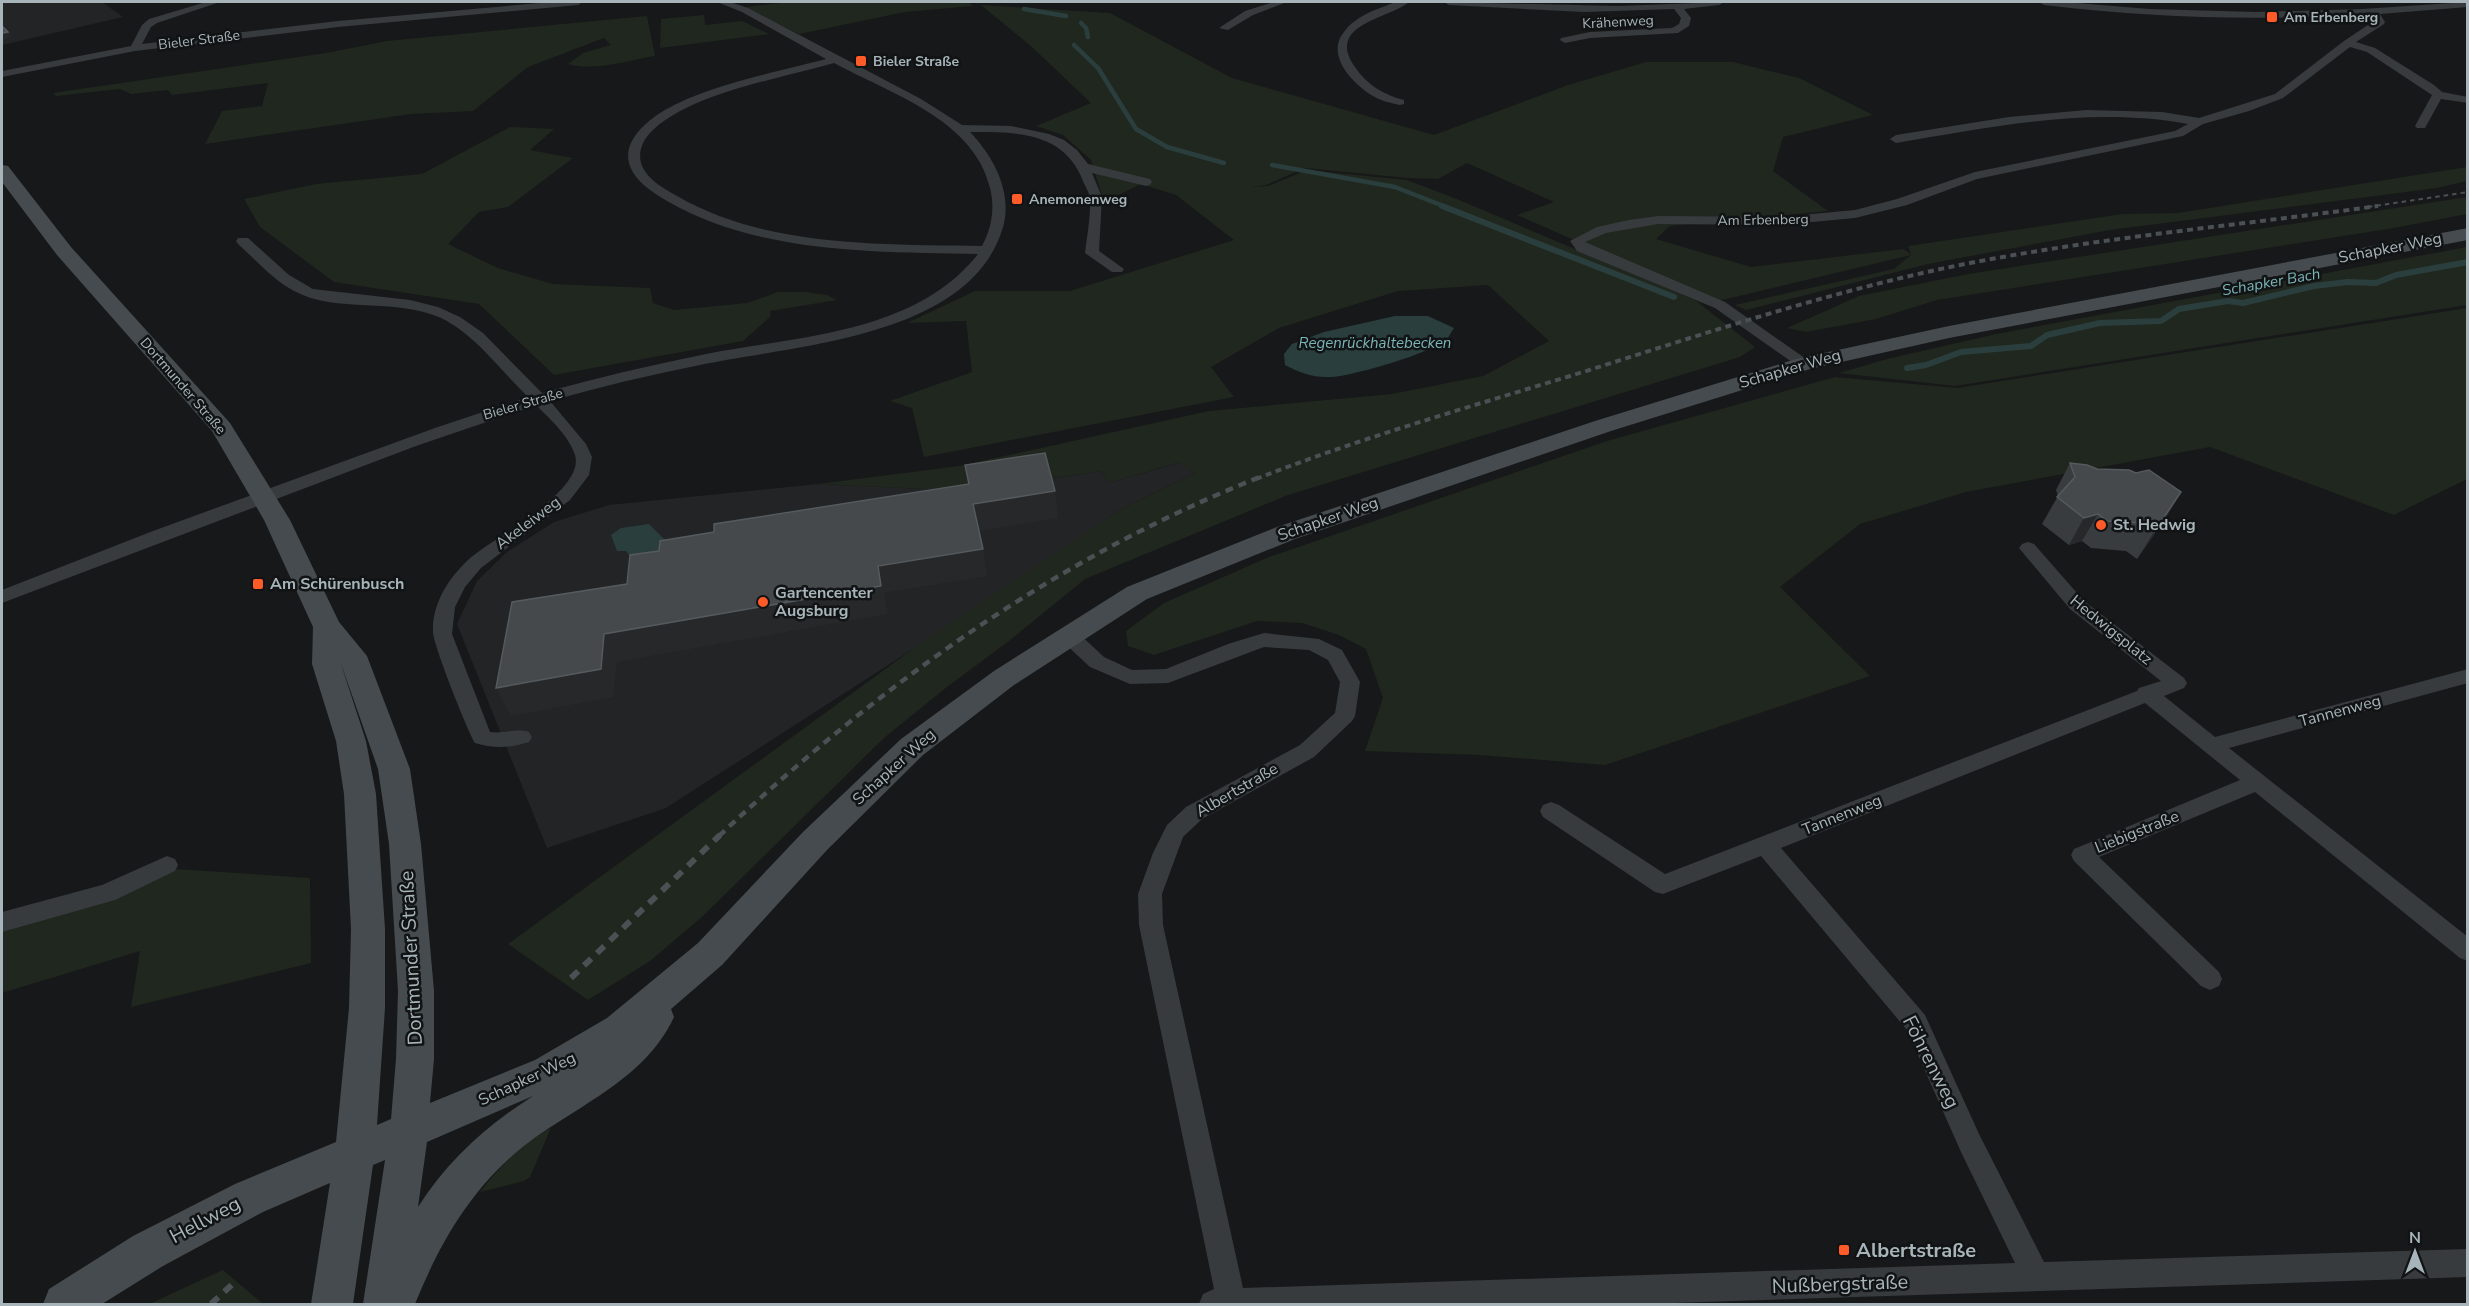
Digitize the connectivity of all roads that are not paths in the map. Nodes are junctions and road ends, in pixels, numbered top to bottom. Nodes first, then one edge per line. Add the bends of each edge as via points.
1 (215, 2) edge
2 (578, 2) edge
3 (722, 2) edge
4 (1282, 2) edge
5 (1404, 2) edge
6 (1449, 2) edge
7 (1719, 2) edge
8 (2044, 2) edge
9 (2468, 4) edge
10 (1677, 7) junction
11 (2374, 12) junction
12 (1224, 28) dead end
13 (1565, 40) dead end
14 (2348, 43) junction
15 (135, 48) junction
16 (836, 59) junction
17 (2, 74) edge
18 (2438, 95) junction
19 (2468, 100) edge
20 (1400, 102) dead end
21 (2199, 122) junction
22 (2421, 126) dead end
23 (959, 129) junction
24 (1896, 139) dead end
25 (1084, 166) junction
26 (2, 170) edge
27 (1146, 182) dead end
28 (2468, 234) edge
29 (243, 242) dead end
30 (987, 250) junction
31 (1117, 269) dead end
32 (1804, 364) junction
33 (537, 399) junction
34 (264, 496) junction
35 (2028, 548) dead end
36 (2, 597) edge
37 (327, 627) junction
38 (1068, 635) junction
39 (2468, 676) edge
40 (2146, 693) junction
41 (522, 737) dead end
42 (2212, 745) junction
43 (2258, 782) junction
44 (1551, 812) dead end
45 (1765, 845) junction
46 (166, 865) dead end
47 (2, 922) edge
48 (2468, 951) edge
49 (710, 954) junction
50 (2210, 979) dead end
51 (409, 1130) junction
52 (355, 1152) junction
53 (2468, 1263) edge
54 (2036, 1276) junction
55 (1222, 1304) edge
56 (64, 1305) edge
57 (332, 1305) edge
58 (384, 1305) edge
59 (394, 1305) edge

1 - 15 street via 153,21
2 - 15 street, Bieler Straße
3 - 16 street, Bieler Straße via 745,10
4 - 12 street via 1250,13
5 - 20 street via 1356,24 1342,44 1342,54 1360,80 1379,96
6 - 10 street
7 - 10 street
8 - 11 street via 2168,12
9 - 11 street
10 - 13 street, Krähenweg via 1686,18 1684,26 1674,31
11 - 14 street, Am Erbenberg via 2380,22
14 - 18 street via 2371,50
14 - 21 street, Am Erbenberg via 2279,96
15 - 17 street, Bieler Straße
16 - 23 street, Bieler Straße
16 - 30 street via 705,96 670,112 639,138 633,153 639,173 670,198 693,210 759,230 842,244
18 - 19 street
18 - 22 street
21 - 24 street, Am Erbenberg via 2143,114 2074,115
21 - 32 street, Am Erbenberg via 2179,134 1975,176 1871,210 1807,220 1623,223 1577,241 1582,248 1720,305
23 - 25 street via 1037,133 1059,142
23 - 30 street, Bieler Straße via 986,160 1000,200 996,231
25 - 27 street
25 - 31 street via 1096,197 1092,254
26 - 34 street, Dortmunder Straße via 64,251 222,428
28 - 32 street, Schapker Weg via 1949,332
29 - 33 street, Akeleiweg via 299,288 320,295 411,304 448,316 470,329
30 - 33 street, Bieler Straße via 948,291 914,311 845,332 664,366
32 - 38 street, Schapker Weg via 1603,426 1286,533 1137,593
33 - 34 street, Bieler Straße via 464,421
33 - 41 street, Akeleiweg via 567,429 584,456 582,476 562,499 507,538 462,578 446,601 441,617 442,634 482,738 498,741
34 - 36 street
34 - 37 street, Dortmunder Straße
35 - 40 street, Hedwigsplatz via 2077,605 2177,683
37 - 51 street, Dortmunder Straße via 353,656 394,769 405,844 416,991
37 - 52 street, Dortmunder Straße via 326,664 351,741 365,861 367,1008
38 - 49 street, Schapker Weg via 912,747 815,841
38 - 55 street, Albertstraße via 1097,662 1130,677 1168,676 1264,640 1312,644 1335,655 1350,682 1345,716 1307,751 1194,813 1175,831 1150,894 1151,925 1217,1225
39 - 42 street, Tannenweg
40 - 42 street
40 - 45 street, Tannenweg
42 - 43 street
43 - 48 street
43 - 50 street, Liebigstraße via 2082,855
44 - 45 street, Tannenweg via 1663,885
45 - 54 street, Föhrenweg via 1916,1023
46 - 47 street via 107,893
49 - 51 street, Schapker Weg via 620,1030 548,1072
49 - 59 street via 627,1052 507,1136 483,1158 432,1221 410,1261
51 - 52 street, Schapker Weg
51 - 58 street, Dortmunder Straße
52 - 56 street, Hellweg via 249,1198 148,1251
52 - 57 street, Dortmunder Straße
53 - 54 street, Nußbergstraße
54 - 55 street, Nußbergstraße

